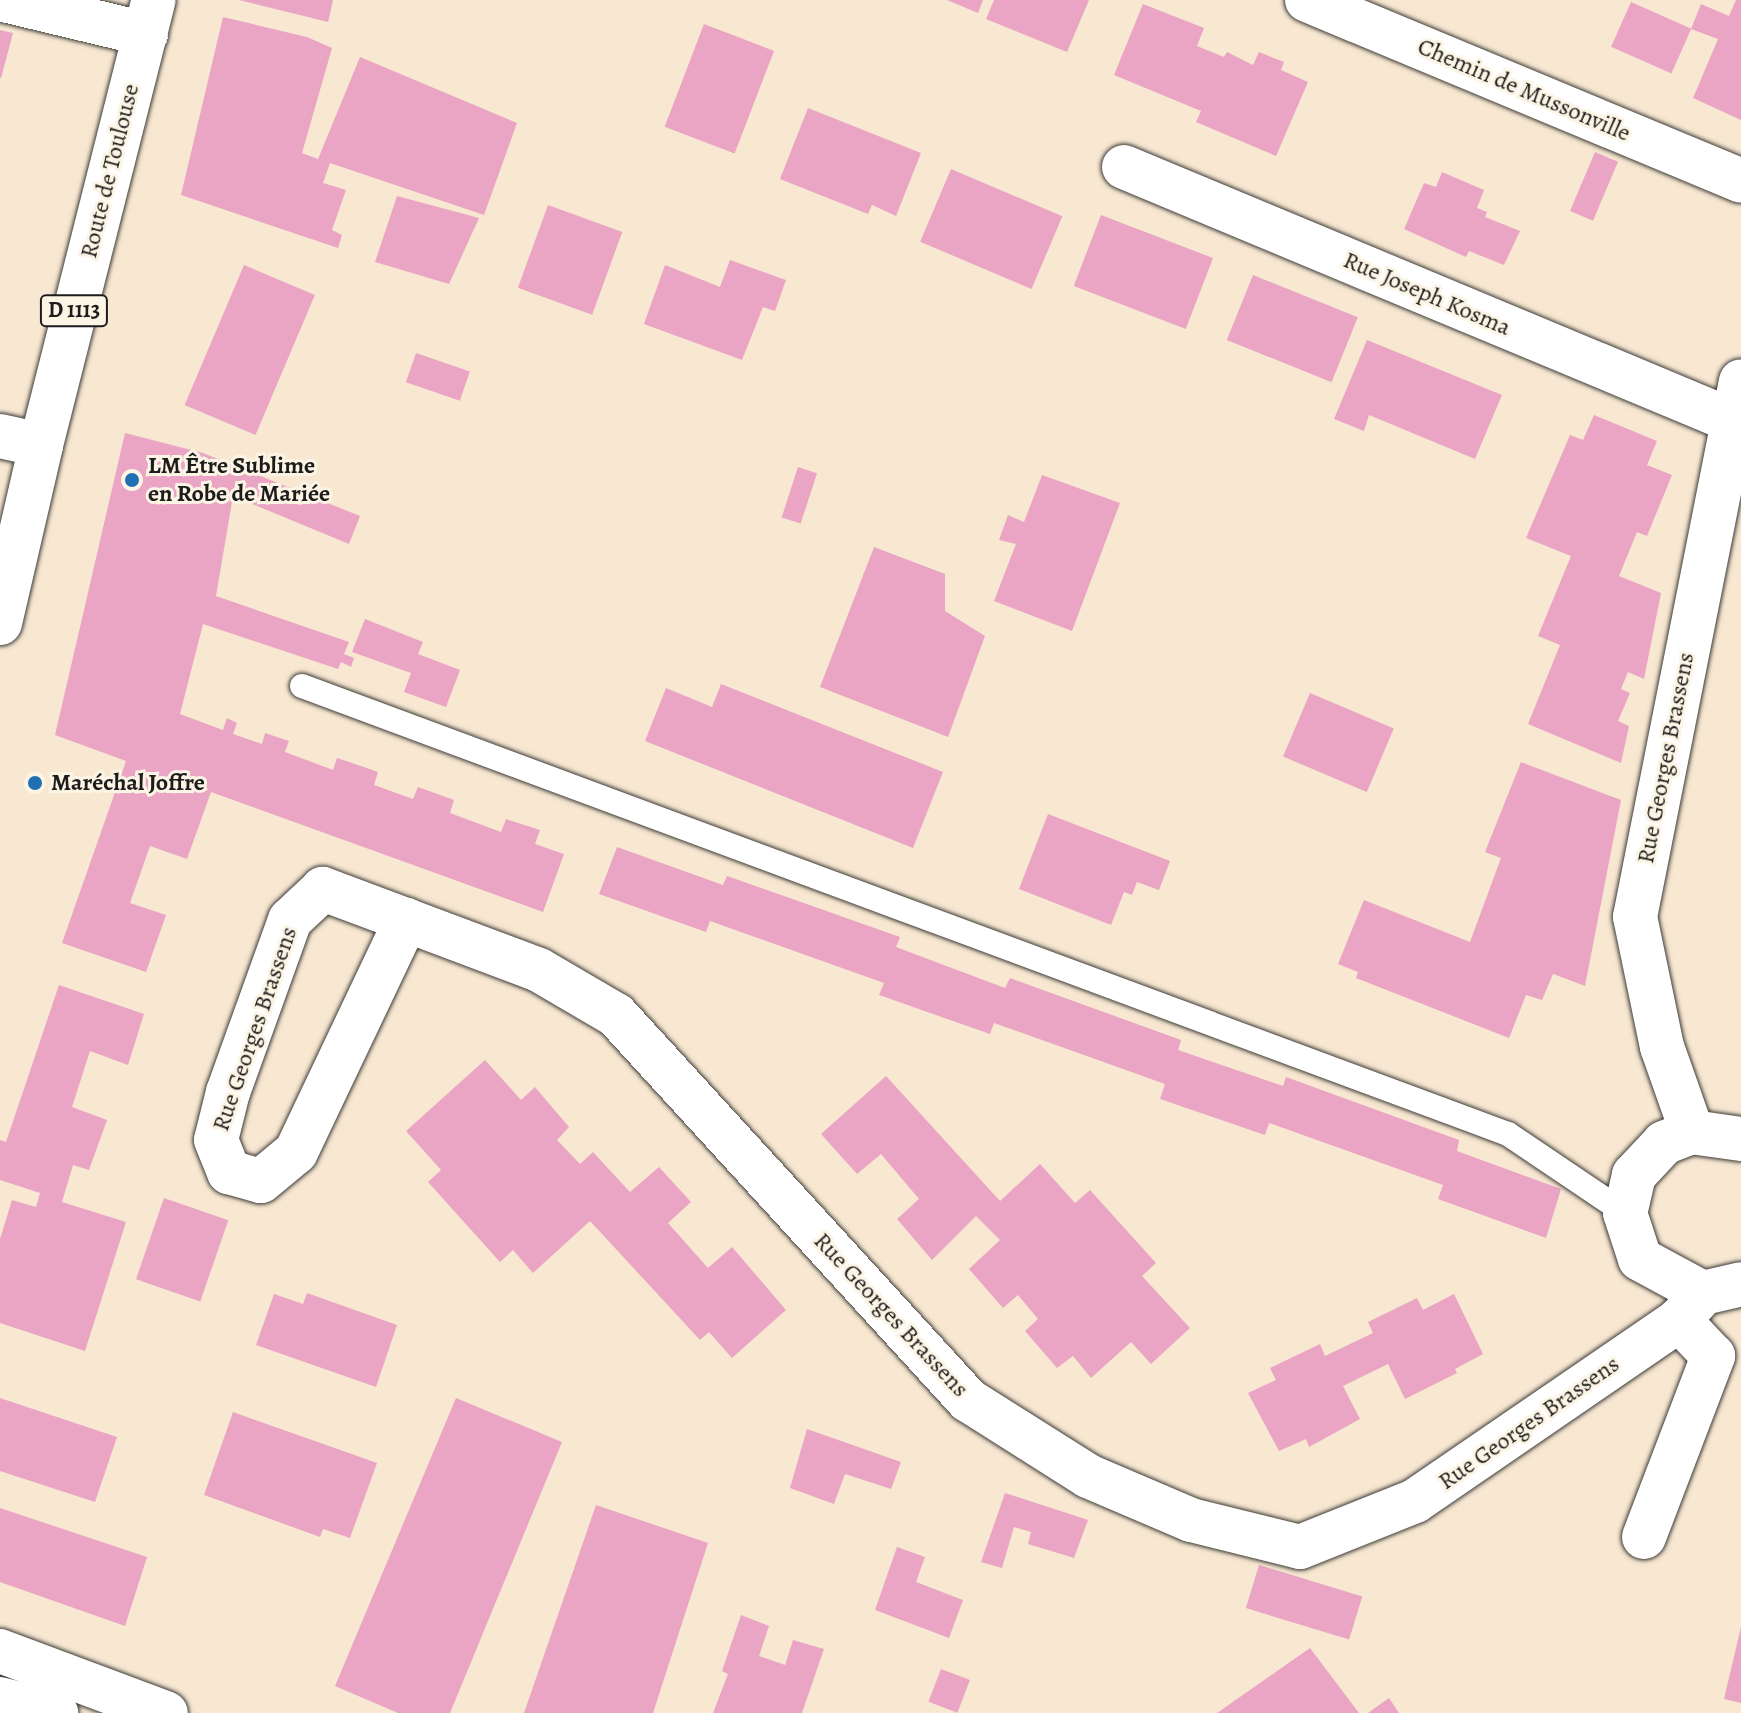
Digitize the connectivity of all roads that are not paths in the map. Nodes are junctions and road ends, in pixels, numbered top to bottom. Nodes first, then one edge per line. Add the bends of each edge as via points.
1 (4, 0) edge
2 (1307, 0) edge
3 (150, 17) edge
4 (1124, 167) dead end
5 (1741, 181) edge
6 (1736, 400) edge
7 (20, 441) edge
8 (0, 623) edge
9 (302, 686) dead end
10 (406, 920) junction
11 (1692, 1132) junction
12 (1741, 1139) edge
13 (1625, 1213) junction
14 (1708, 1299) edge
15 (1644, 1537) dead end
16 (0, 1651) edge
17 (94, 1698) edge
18 (0, 1699) edge
19 (56, 1713) edge
20 (166, 1713) edge

1 - 3 street
2 - 5 street, Chemin de Mussonville
3 - 7 street, Route de Toulouse / D 1113
4 - 6 street, Rue Joseph Kosma
6 - 11 street, Rue Georges Brassens via 1635,917 1662,1047
7 - 8 street, Route de Toulouse / D 1113
9 - 13 lane via 1508,1134
10 - 10 street, Rue Georges Brassens via 323,889 290,920 216,1140 229,1172 261,1181 296,1152
10 - 14 street, Rue Georges Brassens via 539,970 616,1015 968,1400 1088,1476 1191,1520 1300,1547 1415,1501
11 - 12 street
11 - 13 street via 1664,1143 1634,1175
13 - 14 street via 1640,1259
14 - 15 street via 1713,1356
16 - 17 street
17 - 20 street
18 - 19 street

